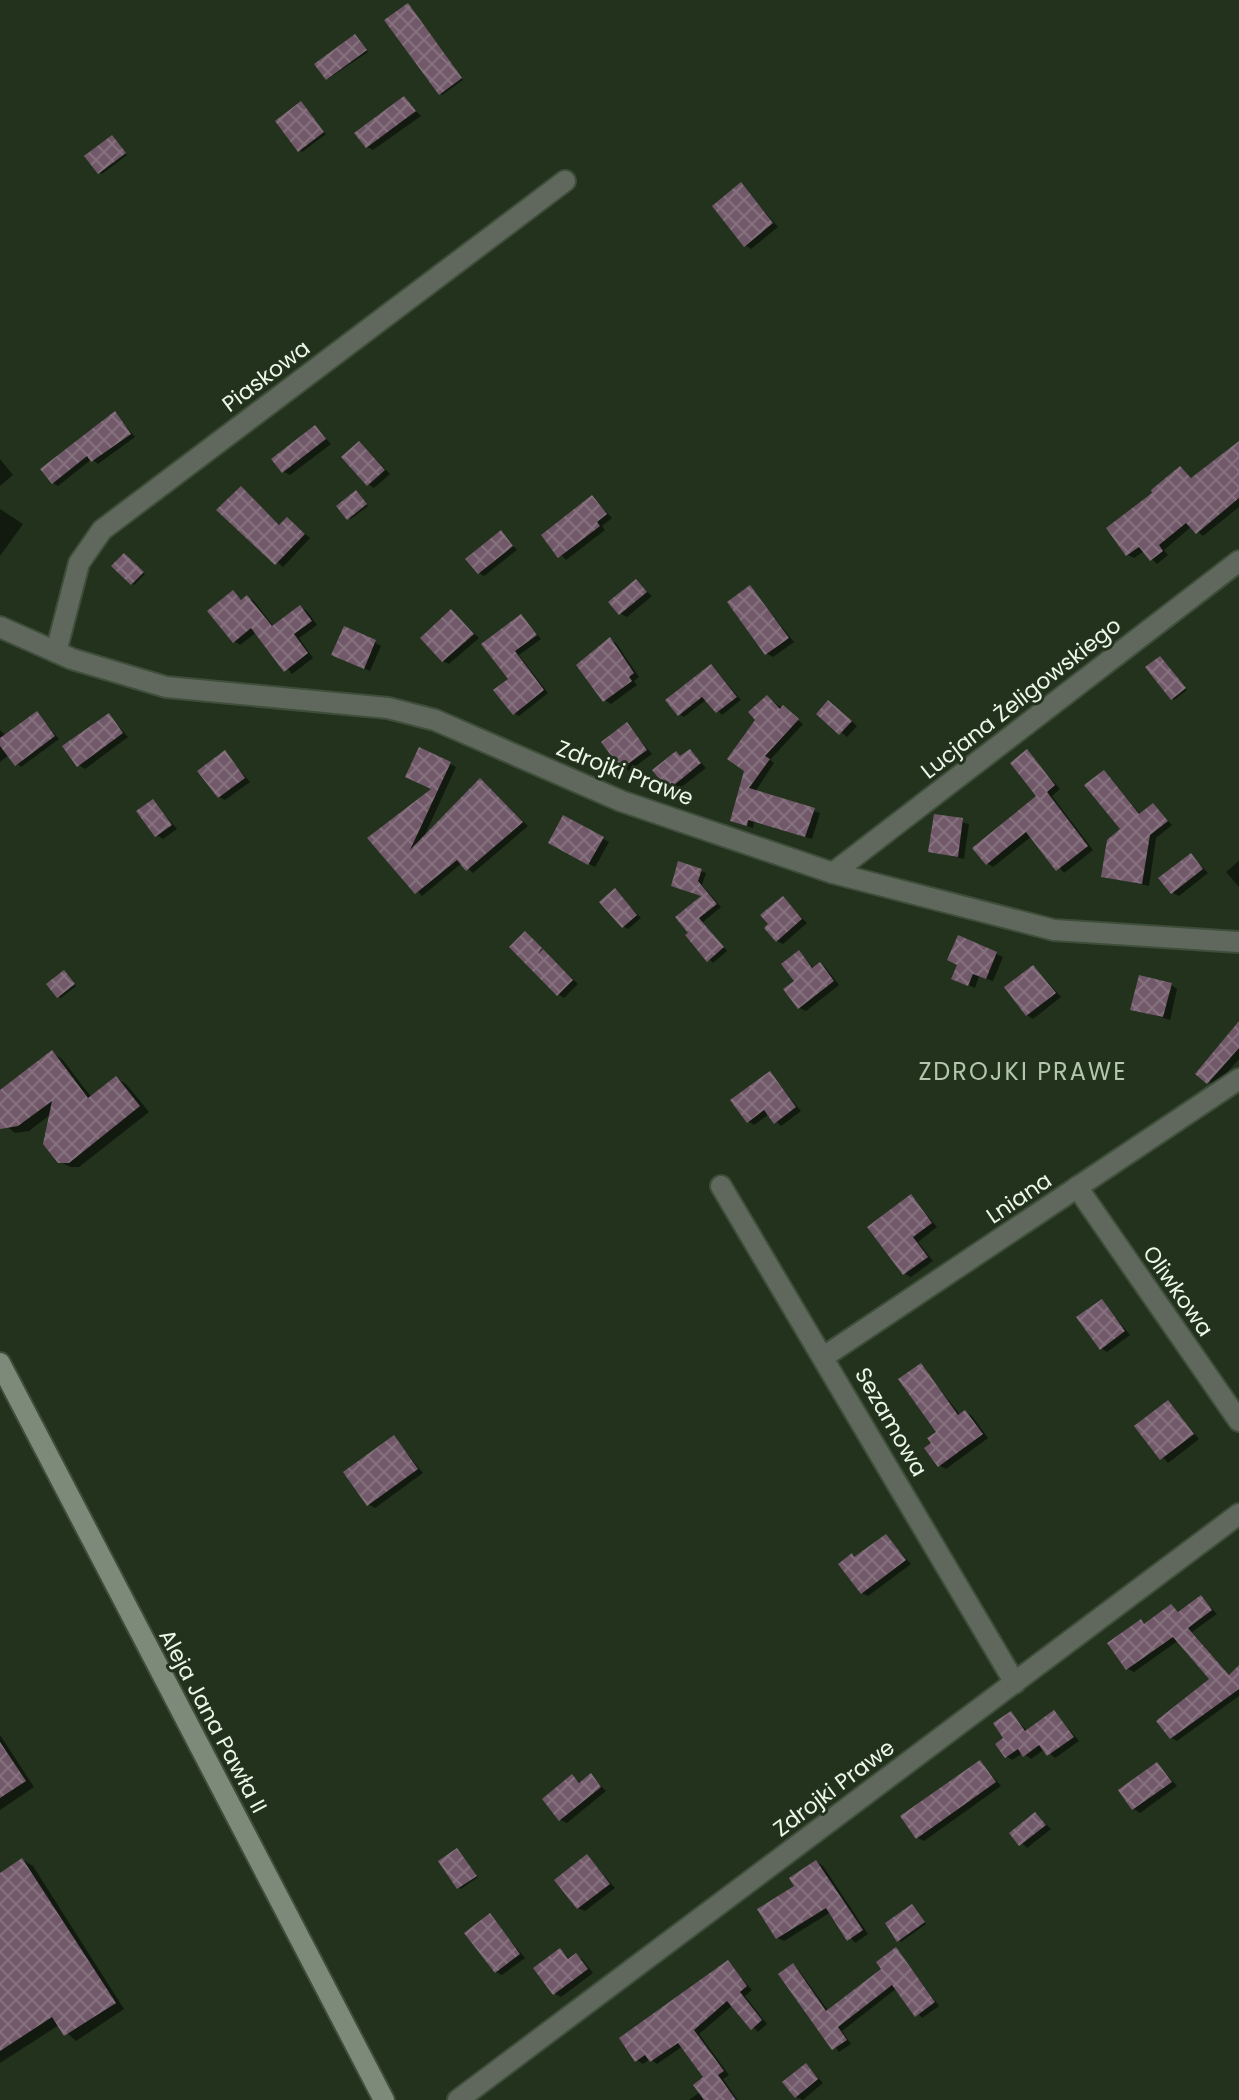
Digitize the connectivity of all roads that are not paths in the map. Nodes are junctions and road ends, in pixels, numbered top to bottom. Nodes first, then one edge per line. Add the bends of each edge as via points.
1 (565, 181) dead end
2 (1239, 561) edge
3 (0, 627) edge
4 (56, 652) junction
5 (833, 873) junction
6 (1239, 942) edge
7 (1239, 1079) edge
8 (721, 1186) dead end
9 (1077, 1187) junction
10 (825, 1356) junction
11 (0, 1363) edge
12 (1239, 1421) edge
13 (1239, 1514) edge
14 (1015, 1683) junction
15 (384, 2100) edge
16 (458, 2100) edge

1 - 4 street, Piaskowa via 102,530 79,563
2 - 5 street, Lucjana Żeligowskiego
3 - 4 street, Zdrojki Prawe
4 - 5 street, Zdrojki Prawe via 166,687 388,708 435,720 621,801
5 - 6 street, Zdrojki Prawe via 1054,930
7 - 9 street, Lniana
8 - 10 street, Sezamowa
9 - 10 street, Lniana
9 - 12 street, Oliwkowa
10 - 14 street, Sezamowa
11 - 15 main road, Aleja Jana Pawła II
13 - 14 street, Zdrojki Prawe
14 - 16 street, Zdrojki Prawe

